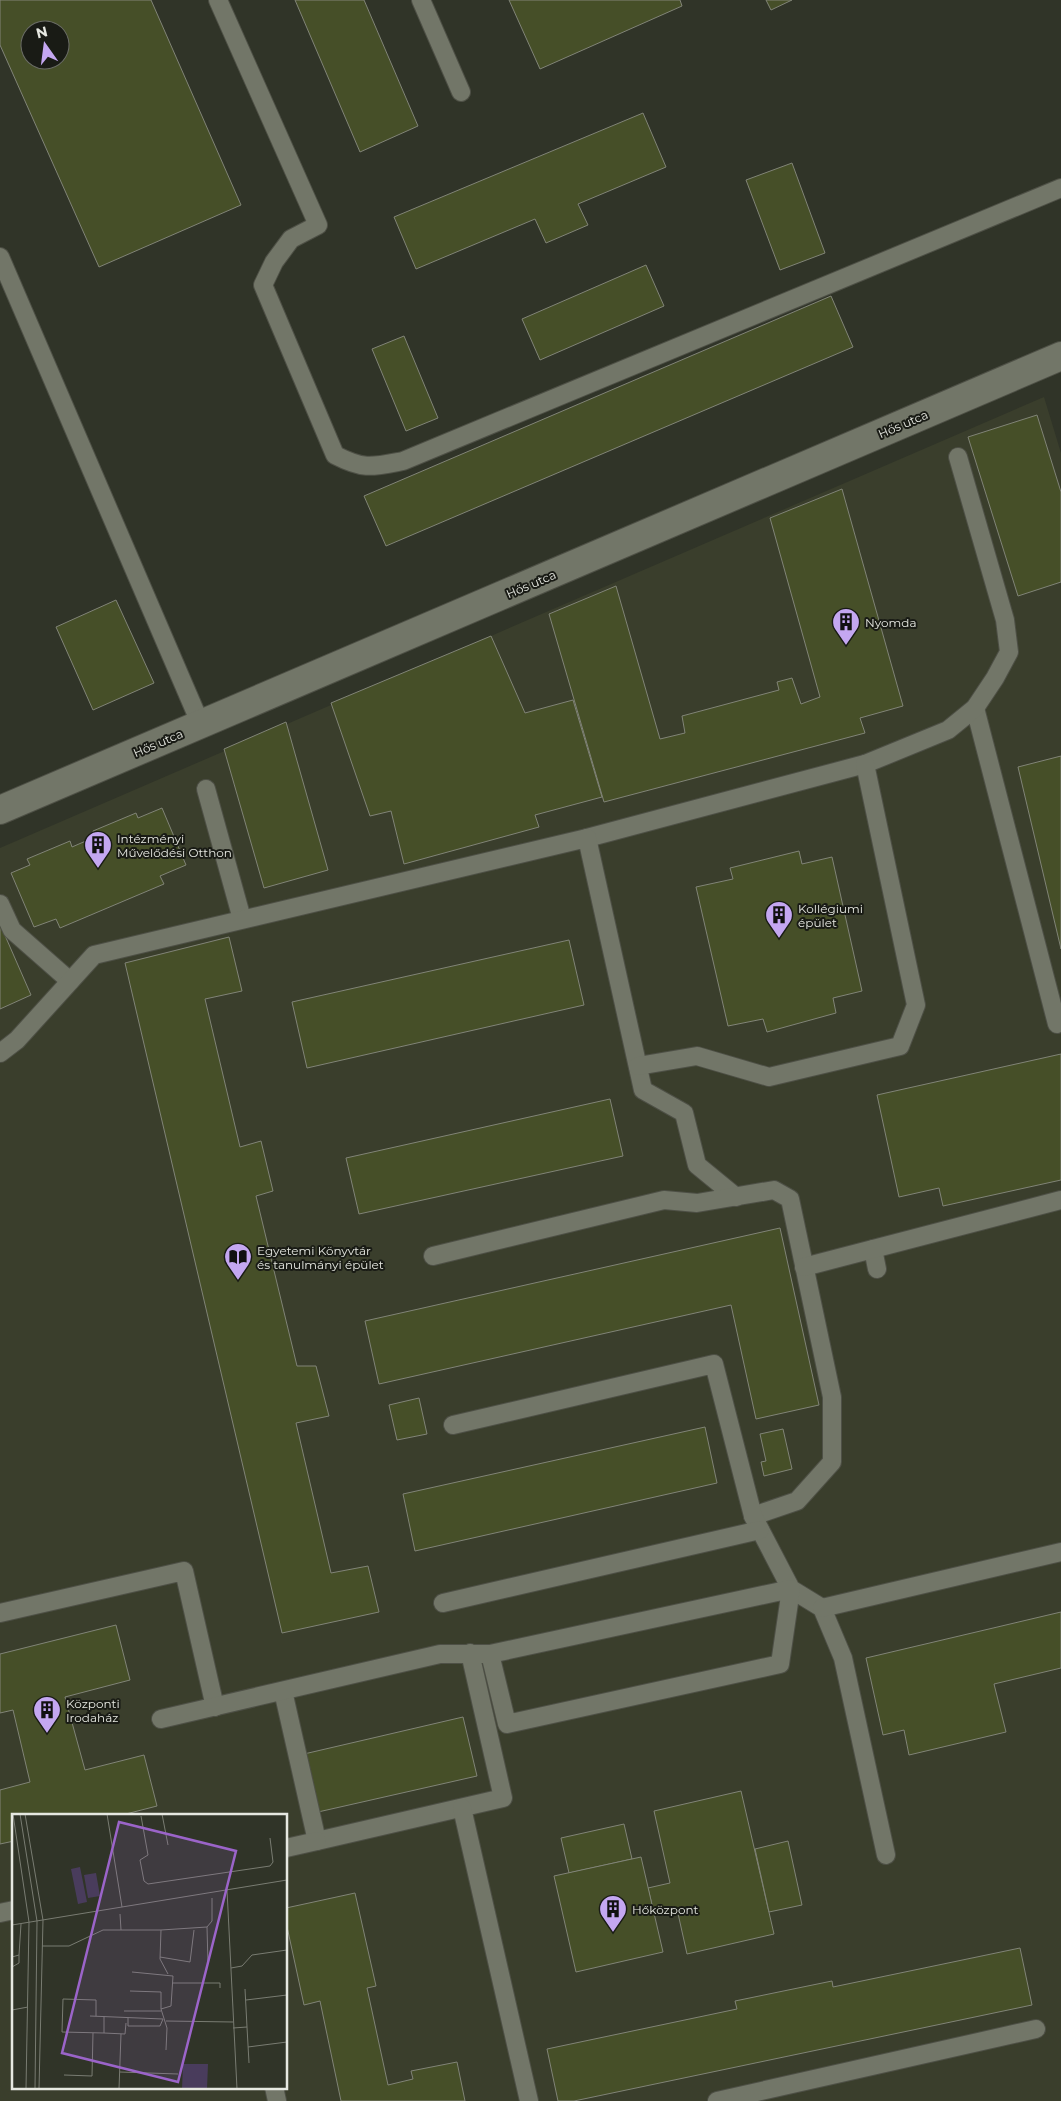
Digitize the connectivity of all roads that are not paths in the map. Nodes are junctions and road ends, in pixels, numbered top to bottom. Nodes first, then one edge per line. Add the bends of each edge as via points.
1 (218, 0) edge
2 (420, 0) edge
3 (461, 92) dead end
4 (1061, 188) edge
5 (0, 257) edge
6 (1061, 356) edge
7 (958, 456) dead end
8 (975, 708) junction
9 (201, 725) junction
10 (865, 764) junction
11 (206, 789) dead end
12 (0, 810) edge
13 (587, 838) junction
14 (0, 904) edge
15 (242, 920) junction
16 (70, 981) junction
17 (1058, 1024) dead end
18 (0, 1053) edge
19 (638, 1066) junction
20 (736, 1197) junction
21 (1061, 1200) edge
22 (873, 1249) junction
23 (433, 1256) dead end
24 (804, 1267) junction
25 (877, 1269) dead end
26 (452, 1426) dead end
27 (757, 1523) junction
28 (1061, 1552) edge
29 (791, 1589) junction
30 (443, 1604) dead end
31 (822, 1608) junction
32 (0, 1613) edge
33 (470, 1653) junction
34 (490, 1654) junction
35 (283, 1691) junction
36 (215, 1707) junction
37 (161, 1719) dead end
38 (462, 1808) junction
39 (317, 1841) junction
40 (288, 1848) edge
41 (886, 1855) dead end
42 (1036, 2029) dead end
43 (274, 2088) edge
44 (278, 2101) edge
45 (528, 2101) edge
46 (716, 2101) edge

1 - 4 lane via 318,225 291,239 274,262 263,285 335,454 354,464 374,466 403,461
2 - 3 lane
5 - 9 lane
6 - 9 street, Hős utca
7 - 8 lane via 1005,620 1009,652
8 - 10 lane via 948,730
8 - 17 lane
9 - 12 street, Hős utca
10 - 13 lane
10 - 19 lane via 916,1005 900,1046 769,1077 697,1056
11 - 15 lane
13 - 15 lane
13 - 19 lane
14 - 16 lane via 12,930
15 - 16 lane via 94,955
16 - 18 lane via 17,1040
19 - 20 lane via 643,1090 684,1113 697,1165
20 - 23 lane via 697,1203 664,1200
20 - 24 lane via 774,1190 790,1199
21 - 22 lane
22 - 24 lane
22 - 25 lane
24 - 27 lane via 832,1398 832,1462 797,1501
26 - 27 lane via 714,1364
27 - 29 lane
27 - 30 lane
28 - 31 lane
29 - 31 lane
29 - 34 lane
29 - 34 lane via 780,1664 507,1724
31 - 41 lane via 844,1658
32 - 36 lane via 184,1571
33 - 34 lane
33 - 35 lane via 440,1654
33 - 38 lane via 503,1798
35 - 36 lane
35 - 39 lane
36 - 37 lane
38 - 39 lane
38 - 45 lane
39 - 40 lane
42 - 46 lane
43 - 44 lane

